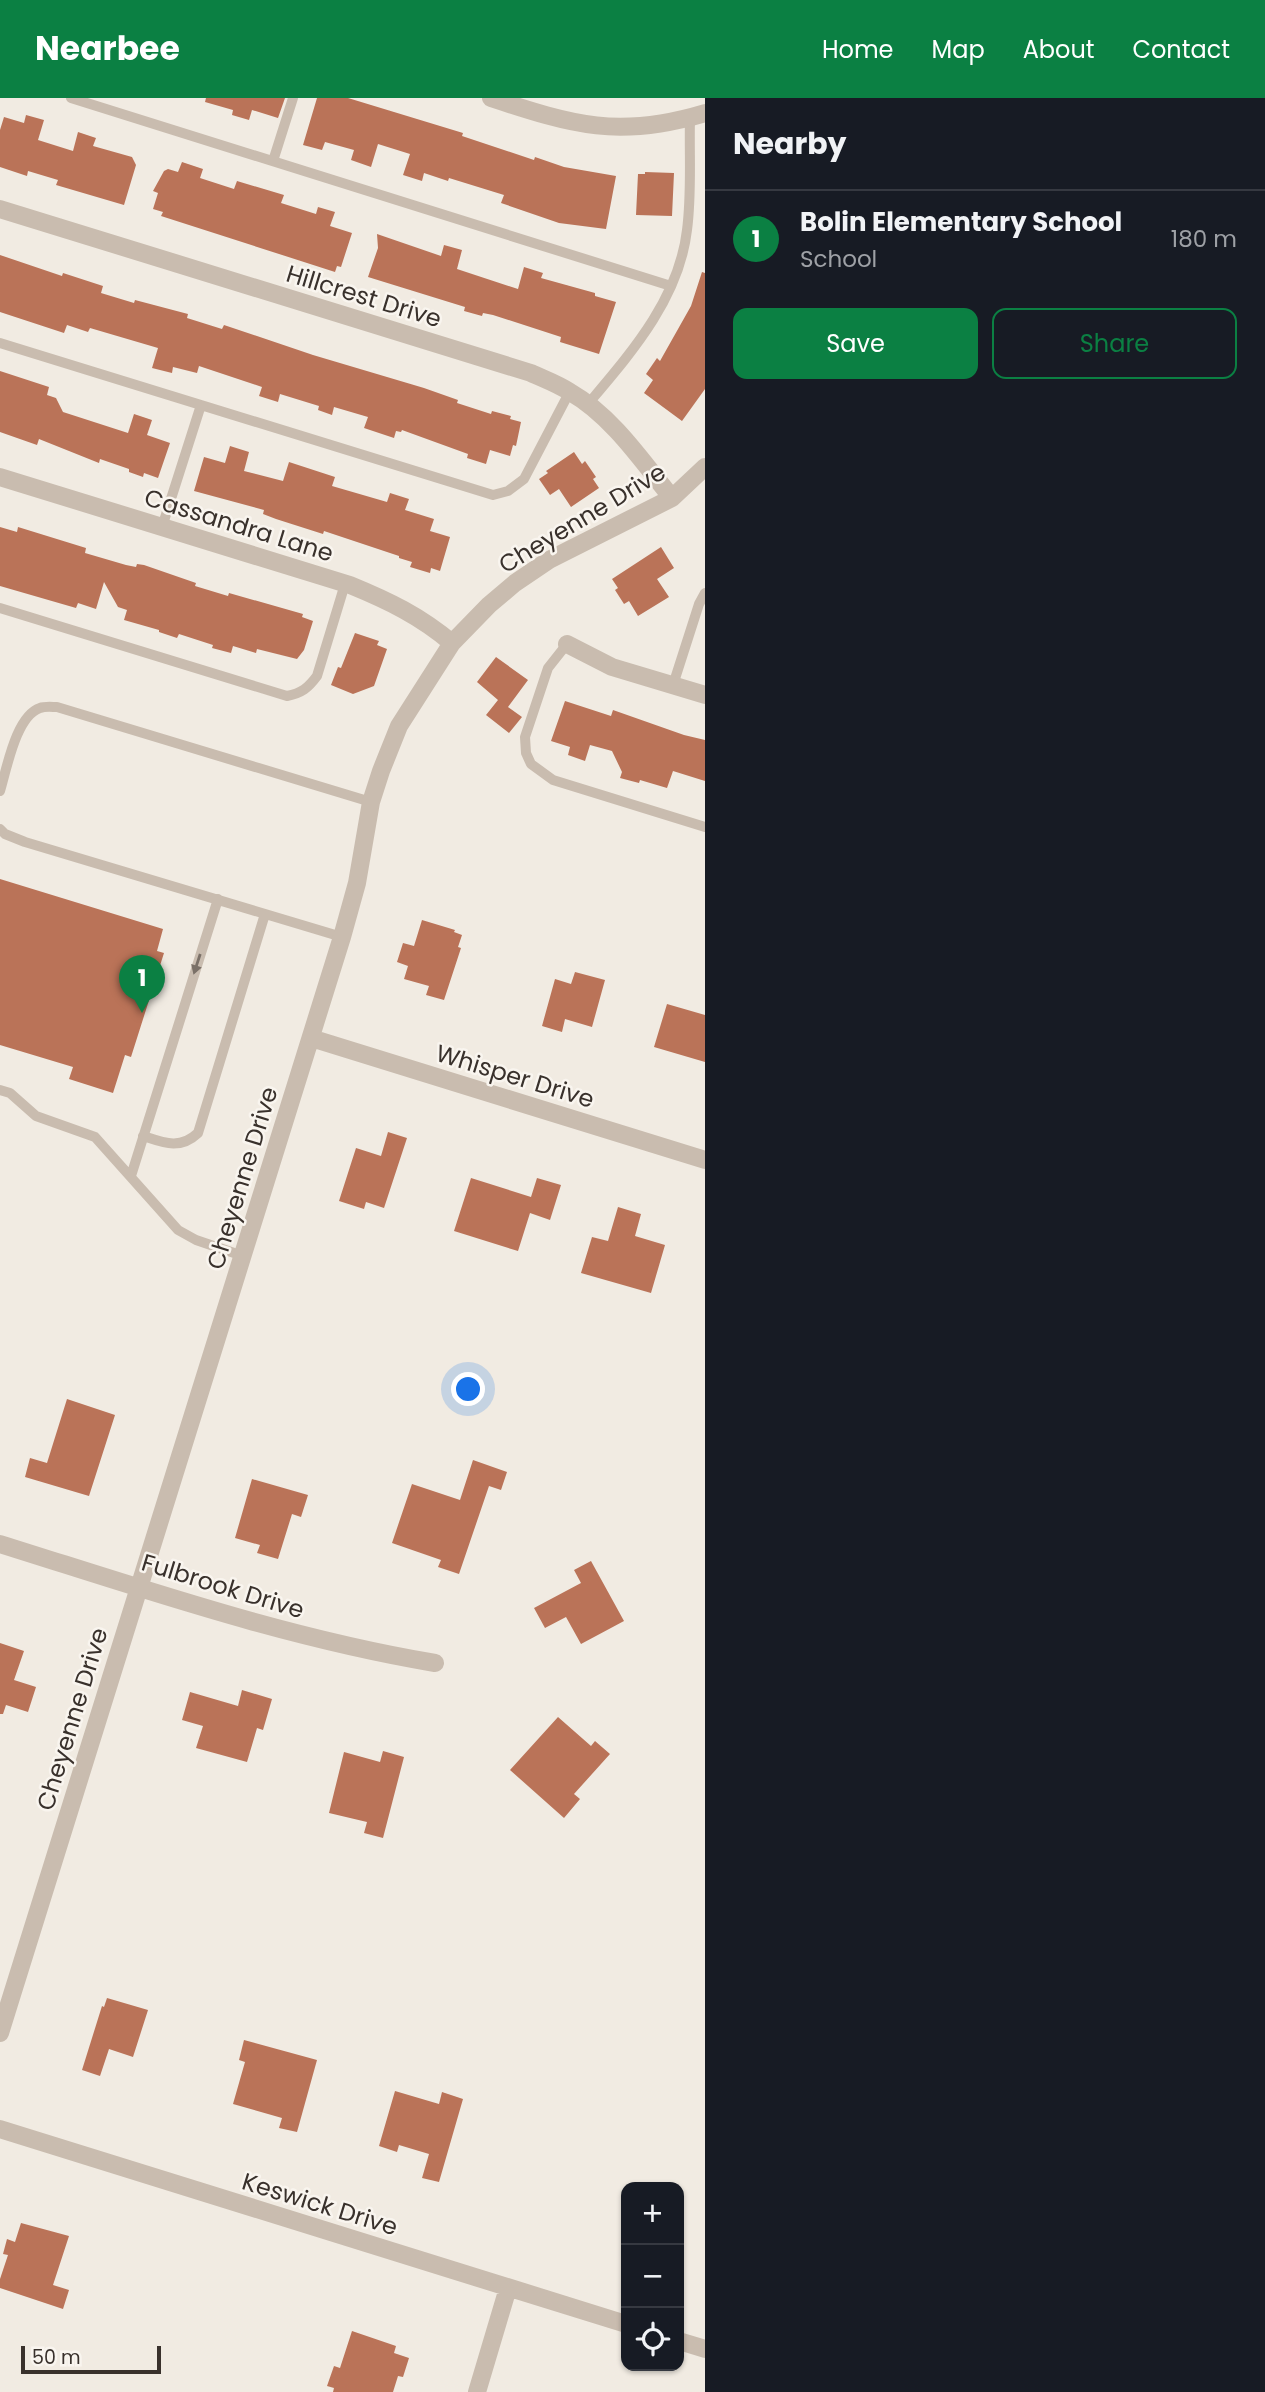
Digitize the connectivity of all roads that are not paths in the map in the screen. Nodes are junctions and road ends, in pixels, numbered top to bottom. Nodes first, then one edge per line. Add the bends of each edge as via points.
1 (71, 98) edge
2 (293, 98) edge
3 (491, 98) edge
4 (698, 115) edge
5 (273, 161) junction
6 (0, 209) edge
7 (671, 286) junction
8 (0, 343) edge
9 (570, 391) junction
10 (588, 404) junction
11 (201, 405) junction
12 (705, 467) edge
13 (0, 477) edge
14 (672, 498) junction
15 (162, 527) junction
16 (345, 584) junction
17 (705, 593) edge
18 (0, 608) edge
19 (452, 643) junction
20 (567, 644) joint
21 (673, 685) junction
22 (705, 695) edge
23 (5, 756) edge
24 (0, 791) edge
25 (371, 802) junction
26 (705, 827) edge
27 (0, 829) edge
28 (218, 899) junction
29 (265, 914) junction
30 (342, 937) junction
31 (311, 1038) junction
32 (0, 1090) edge
33 (143, 1136) junction
34 (705, 1160) edge
35 (131, 1175) junction
36 (243, 1256) junction
37 (0, 1544) edge
38 (139, 1587) junction
39 (435, 1663) dead end
40 (0, 2033) edge
41 (0, 2129) edge
42 (508, 2288) junction
43 (621, 2323) edge
44 (684, 2343) edge
45 (705, 2349) edge
46 (477, 2392) edge

1 - 5 lane
2 - 5 lane
3 - 4 street via 589,126 652,126
4 - 7 lane via 687,228
5 - 7 lane
6 - 9 street, Hillcrest Drive via 531,373
7 - 10 lane via 630,354
8 - 11 lane
9 - 10 street, Hillcrest Drive
9 - 11 lane via 524,479 493,495
10 - 14 street, Hillcrest Drive via 619,433
11 - 15 lane
12 - 14 street, Cheyenne Drive
13 - 15 street, Cassandra Lane
14 - 19 street, Cheyenne Drive via 549,560 489,605
15 - 16 street, Cassandra Lane
16 - 18 lane via 317,676 308,688 287,696
16 - 19 street, Cassandra Lane via 427,622
17 - 21 lane
19 - 25 street, Cheyenne Drive via 399,726
20 - 21 street via 612,667
20 - 26 lane via 548,668 525,737 531,764 553,779
21 - 22 street
23 - 24 lane
23 - 25 lane via 32,712 57,707
25 - 30 street, Cheyenne Drive
27 - 28 lane via 25,842
28 - 29 lane
28 -> 33 lane
29 - 30 lane
29 - 33 lane via 198,1133 173,1145
30 - 31 street, Cheyenne Drive
31 - 34 street, Whisper Drive
31 - 36 street, Cheyenne Drive
32 - 35 lane via 36,1115 95,1136
33 - 35 lane
35 - 36 lane via 178,1230
36 - 38 street, Cheyenne Drive
37 - 38 street, Fulbrook Drive
38 - 39 street, Fulbrook Drive via 292,1633
38 - 40 street, Cheyenne Drive
41 - 42 street, Keswick Drive
42 - 43 street, Keswick Drive
42 - 46 street
44 - 45 street

